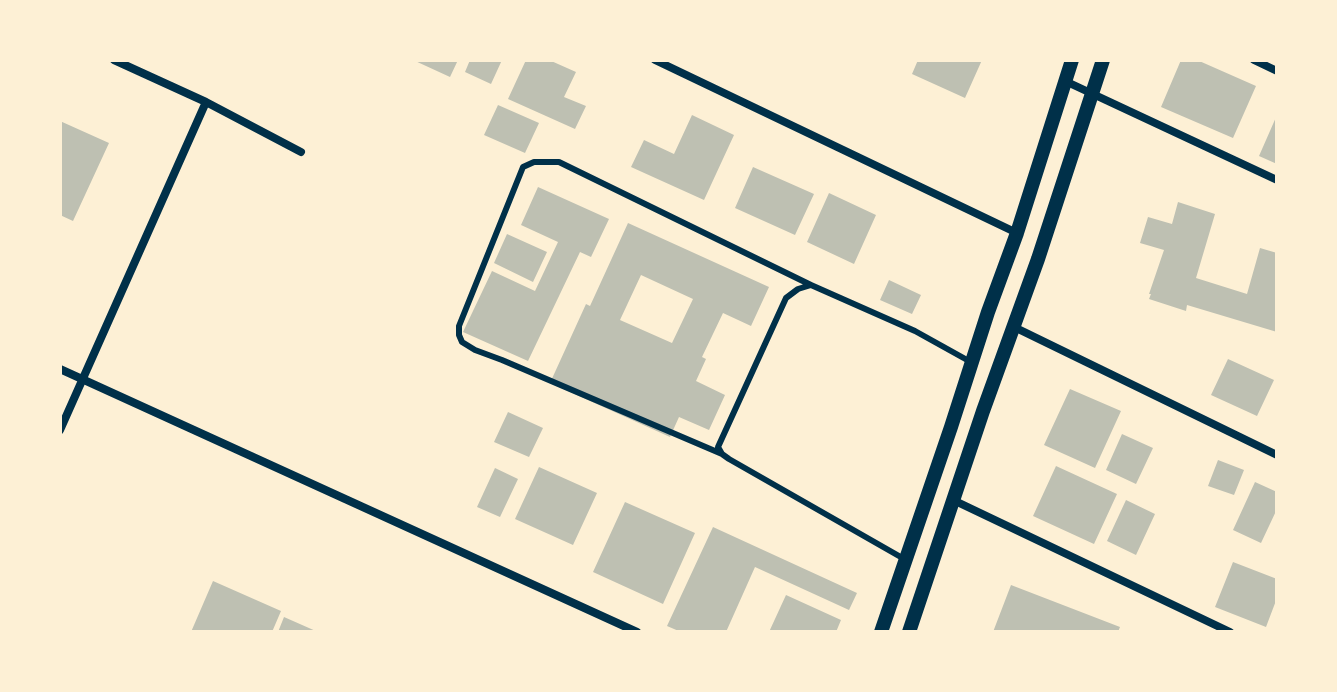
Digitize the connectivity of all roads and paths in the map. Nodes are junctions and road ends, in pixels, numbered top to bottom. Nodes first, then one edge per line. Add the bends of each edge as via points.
1 (114, 60) edge
2 (655, 60) edge
3 (1072, 60) edge
4 (1103, 60) edge
5 (1254, 60) edge
6 (1277, 71) edge
7 (1065, 81) junction
8 (1092, 93) junction
9 (206, 102) junction
10 (301, 152) dead end
11 (1277, 180) edge
12 (1017, 233) junction
13 (811, 285) junction
14 (1014, 327) junction
15 (972, 363) junction
16 (60, 369) edge
17 (82, 380) junction
18 (60, 430) edge
19 (722, 454) junction
20 (1277, 455) edge
21 (953, 500) junction
22 (906, 560) junction
23 (637, 632) edge
24 (881, 632) edge
25 (909, 632) edge
26 (1230, 632) edge

1 - 9 street
2 - 12 street
3 - 7 street
4 - 8 street
5 - 6 street
7 - 8 street
7 - 12 street
8 - 11 street
8 - 14 street
9 - 10 street
9 - 17 street
12 - 15 street
13 - 15 lane
13 - 19 lane via 786,298 718,447
13 - 19 lane via 559,162 523,167 459,326 462,342
14 - 20 street
14 - 21 street
15 - 22 street
16 - 17 street
17 - 18 street
17 - 23 street
19 - 22 lane
21 - 25 street
21 - 26 street
22 - 24 street

